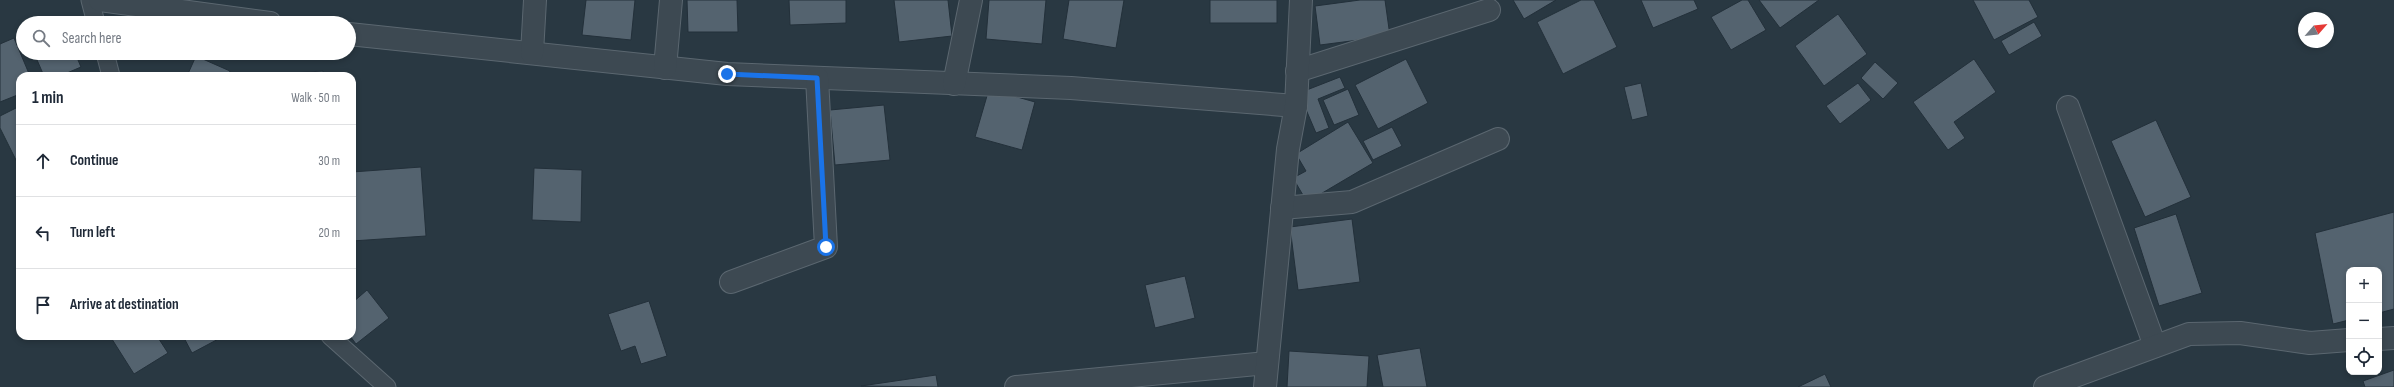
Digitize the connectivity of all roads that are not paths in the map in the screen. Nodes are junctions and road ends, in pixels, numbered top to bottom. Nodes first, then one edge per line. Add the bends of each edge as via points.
1 (90, 0) edge
2 (100, 0) edge
3 (535, 0) edge
4 (671, 0) edge
5 (971, 0) edge
6 (1301, 0) edge
7 (1489, 10) dead end
8 (94, 16) edge
9 (218, 16) edge
10 (356, 35) edge
11 (532, 54) junction
12 (107, 60) edge
13 (665, 68) junction
14 (1297, 71) junction
15 (110, 72) edge
16 (817, 78) junction
17 (954, 84) junction
18 (1296, 106) junction
19 (2068, 107) dead end
20 (1498, 139) dead end
21 (1282, 208) junction
22 (731, 282) dead end
23 (2382, 338) edge
24 (2394, 338) edge
25 (334, 340) edge
26 (2346, 340) edge
27 (2155, 346) junction
28 (1267, 363) junction
29 (387, 387) edge
30 (1016, 387) edge
31 (1265, 387) edge
32 (2045, 387) edge

1 - 8 lane
2 - 9 street
3 - 11 street
4 - 13 street
5 - 17 street
6 - 14 street
7 - 14 street
10 - 11 street
11 - 13 street
12 - 15 lane
13 - 16 street
14 - 18 street
16 - 17 street
16 - 22 street via 826,247
17 - 18 street via 1071,88
18 - 21 street via 1288,149
19 - 27 street
20 - 21 street via 1352,202
21 - 28 street
23 - 24 street
25 - 29 lane
26 - 27 street via 2310,343 2240,332 2189,334
27 - 32 street
28 - 30 street
28 - 31 street

